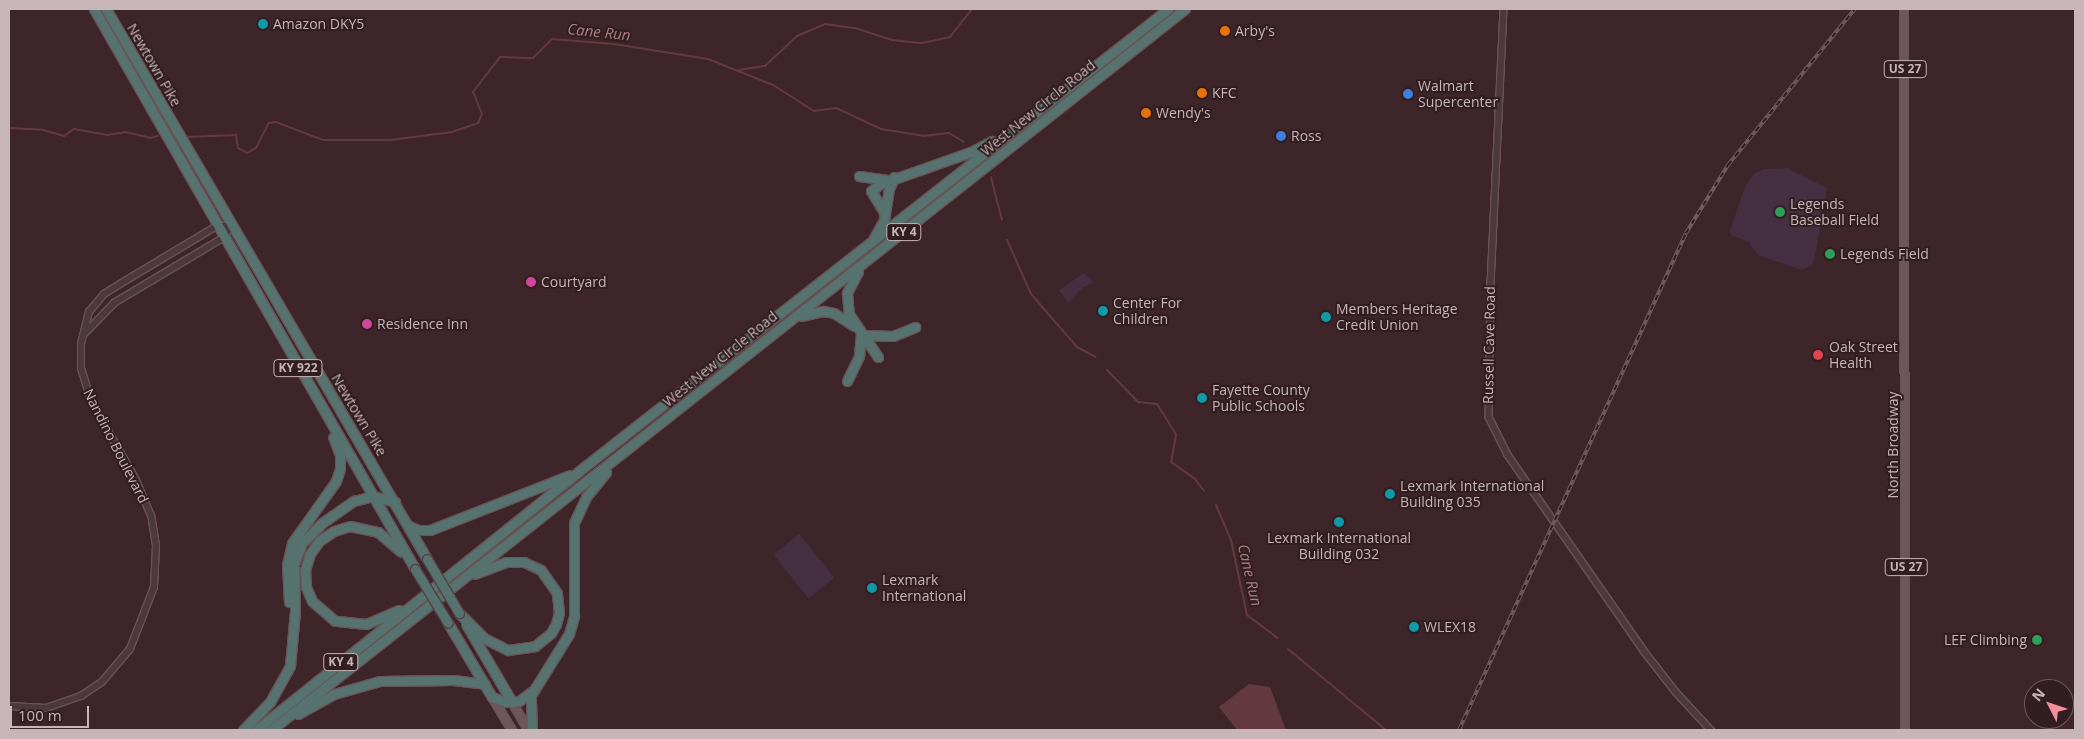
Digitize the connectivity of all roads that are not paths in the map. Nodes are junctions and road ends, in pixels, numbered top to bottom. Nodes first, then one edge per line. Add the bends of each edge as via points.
1 (94, 9) edge
2 (106, 9) edge
3 (1168, 9) edge
4 (1185, 9) edge
5 (1504, 9) edge
6 (1904, 9) edge
7 (1010, 131) junction
8 (859, 176) dead end
9 (890, 179) junction
10 (884, 214) junction
11 (217, 226) junction
12 (232, 226) junction
13 (224, 238) junction
14 (872, 242) junction
15 (866, 262) junction
16 (847, 303) junction
17 (834, 313) junction
18 (787, 323) junction
19 (854, 326) junction
20 (915, 327) dead end
21 (84, 335) junction
22 (861, 335) junction
23 (878, 357) dead end
24 (847, 381) dead end
25 (318, 401) junction
26 (614, 461) junction
27 (579, 471) junction
28 (373, 496) junction
29 (394, 502) junction
30 (407, 525) junction
31 (416, 569) junction
32 (455, 585) junction
33 (426, 594) junction
34 (459, 613) junction
35 (293, 619) junction
36 (485, 684) junction
37 (534, 689) junction
38 (492, 697) junction
39 (512, 702) junction
40 (9, 706) edge
41 (243, 730) edge
42 (256, 730) edge
43 (272, 730) edge
44 (512, 730) edge
45 (530, 730) edge
46 (1711, 730) edge
47 (1906, 730) edge

1 - 11 highway, Newtown Pike / KY 922
2 - 12 highway, Newtown Pike / KY 922
3 - 7 highway, West New Circle Road / KY 4
4 - 15 highway, West New Circle Road / KY 4
5 - 46 street, Russell Cave Road via 1490,295 1489,417 1508,455 1644,651
6 - 47 main road, North Broadway / US 27
7 - 9 highway via 971,152
7 - 14 highway, West New Circle Road / KY 4
8 - 9 highway
9 - 10 highway
9 - 10 highway via 870,191
10 - 14 highway
11 - 12 street
11 - 13 highway, Newtown Pike / KY 922
11 - 21 street, Nandino Boulevard via 104,294 89,312
12 - 13 street
12 - 29 highway, Newtown Pike / KY 922
13 - 21 street via 123,297
13 - 25 highway, Newtown Pike / KY 922
14 - 27 highway, West New Circle Road / KY 4
15 - 16 highway via 851,282
15 - 18 highway, West New Circle Road / KY 4
16 - 17 highway
16 - 19 highway
17 - 18 highway via 809,313
17 - 19 highway
18 - 26 highway, West New Circle Road / KY 4
19 - 22 highway
20 - 22 highway via 893,336
21 - 40 street, Nandino Boulevard via 80,355 84,384 136,480 151,516 156,549 154,587 130,648 102,682 81,696 46,708
22 - 23 highway
22 - 24 highway via 859,356
25 - 28 highway, Newtown Pike / KY 922
25 - 35 highway via 338,447 340,469 336,481 292,543 287,575
26 - 32 highway, West New Circle Road / KY 4
26 - 37 highway via 586,497 574,523 574,616 569,634
27 - 30 highway via 430,530 418,530
27 - 33 highway, West New Circle Road / KY 4
28 - 29 highway
28 - 31 highway, Newtown Pike / KY 922
28 - 35 highway via 343,507 302,543 294,564
29 - 30 highway, Newtown Pike / KY 922
30 - 34 highway, Newtown Pike / KY 922, bridge
31 - 33 highway via 395,545 378,532 350,526 319,541 307,562 305,578 316,607 327,617 349,625 383,619
31 - 36 highway, Newtown Pike / KY 922, bridge
32 - 34 highway via 497,564 524,562 548,576 559,602 551,634 535,646 516,650 490,642
32 - 43 highway, West New Circle Road / KY 4
33 - 42 highway, West New Circle Road / KY 4
34 - 39 highway, Newtown Pike / KY 922
35 - 41 highway via 292,653 285,678 270,702
36 - 38 highway, Newtown Pike / KY 922
36 - 43 highway via 422,680 367,683 334,694
37 - 39 highway via 524,699
37 - 45 highway via 529,709
38 - 39 highway
38 - 44 main road, Newtown Pike / KY 922
39 - 45 main road, Newtown Pike / KY 922

